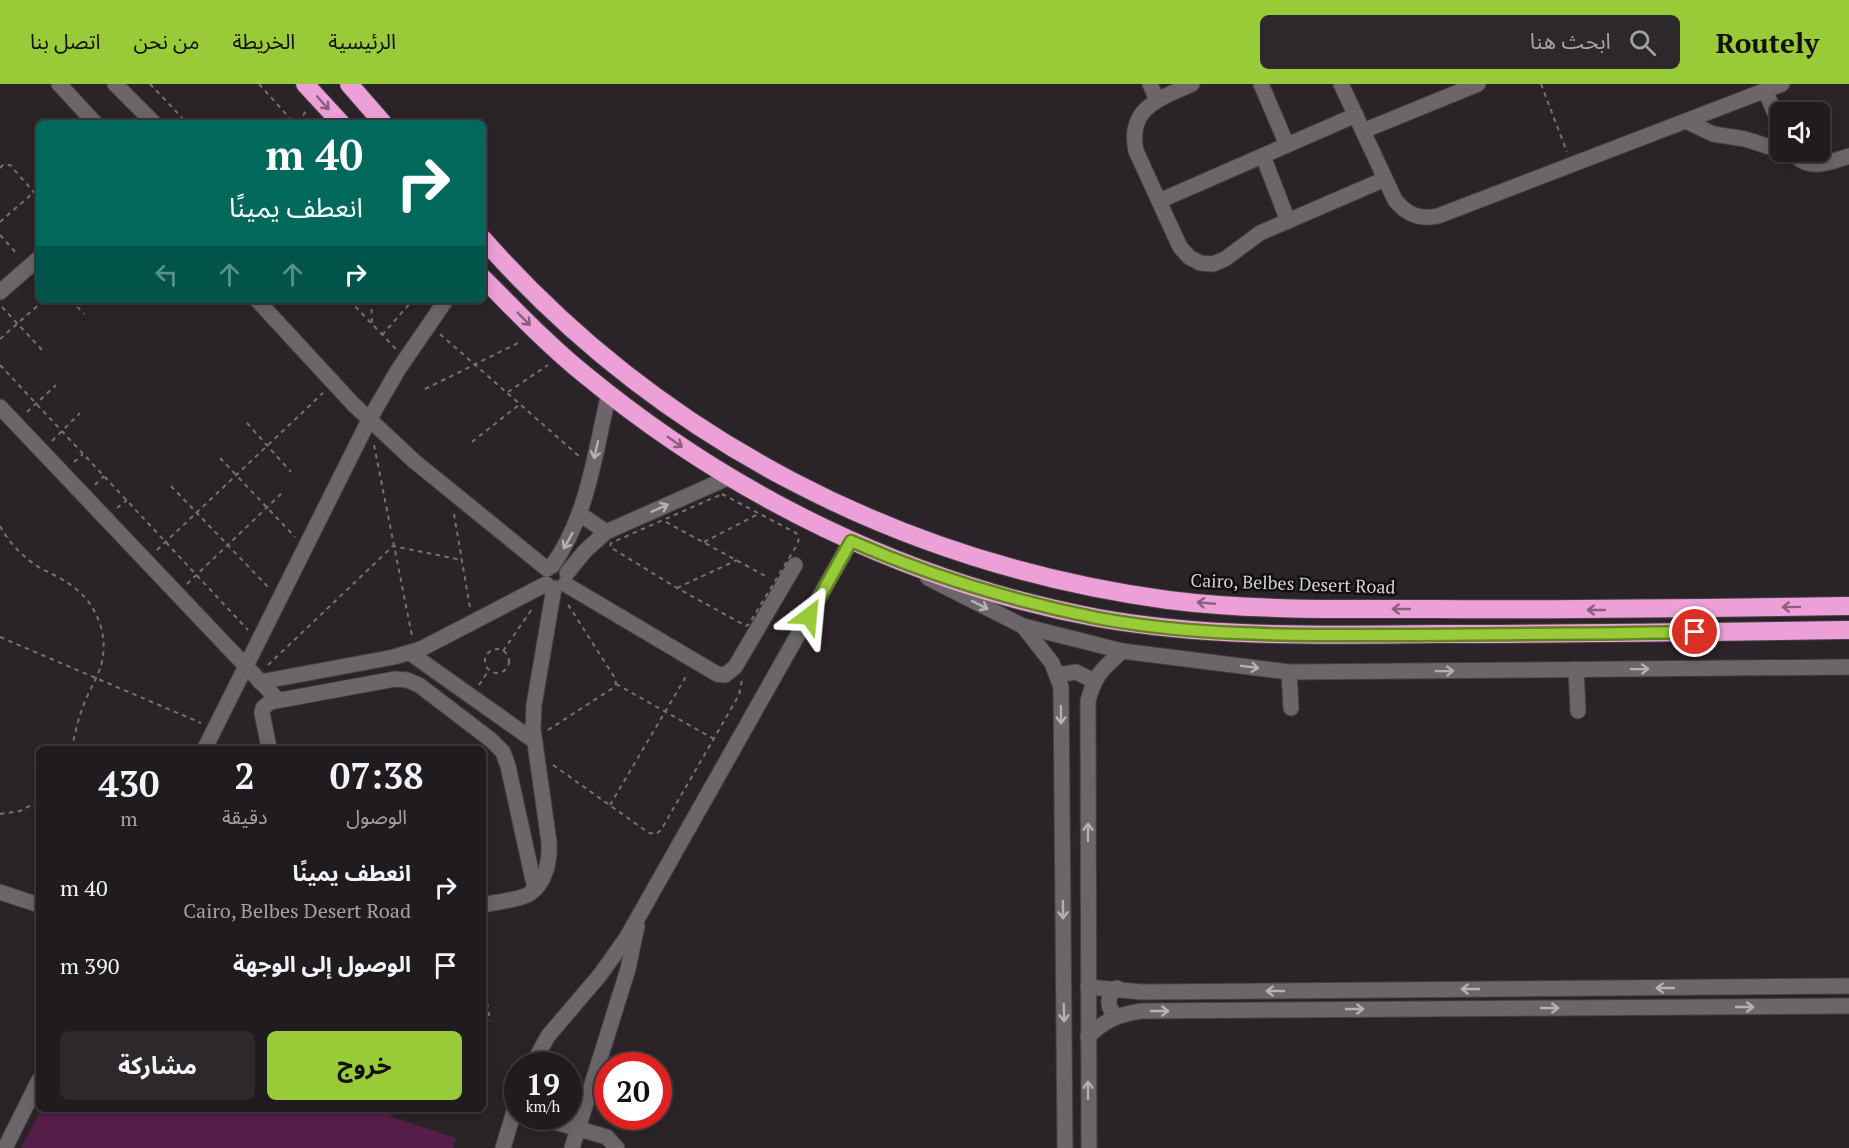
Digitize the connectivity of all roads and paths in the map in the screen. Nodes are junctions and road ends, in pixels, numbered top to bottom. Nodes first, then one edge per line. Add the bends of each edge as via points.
1 (59, 84) edge
2 (115, 84) edge
3 (150, 84) edge
4 (259, 84) edge
5 (305, 84) edge
6 (349, 84) edge
7 (1150, 84) edge
8 (1192, 84) edge
9 (1261, 84) edge
10 (1341, 84) edge
11 (1478, 84) edge
12 (1541, 84) edge
13 (1782, 84) edge
14 (1766, 90) junction
15 (1157, 100) junction
16 (1771, 102) edge
17 (1356, 115) junction
18 (91, 120) edge
19 (151, 120) edge
20 (184, 120) edge
21 (291, 120) edge
22 (338, 120) edge
23 (380, 120) edge
24 (1686, 121) junction
25 (1363, 131) junction
26 (1287, 145) junction
27 (1770, 147) dead end
28 (1263, 156) junction
29 (1849, 156) edge
30 (1806, 162) edge
31 (1572, 165) junction
32 (0, 168) edge
33 (1385, 179) junction
34 (34, 192) junction
35 (36, 194) edge
36 (1159, 201) junction
37 (1288, 221) junction
38 (0, 222) edge
39 (0, 235) edge
40 (486, 241) edge
41 (34, 262) edge
42 (486, 281) edge
43 (0, 292) edge
44 (41, 303) edge
45 (73, 303) edge
46 (260, 303) edge
47 (352, 303) edge
48 (371, 303) edge
49 (410, 303) edge
50 (444, 303) edge
51 (0, 305) edge
52 (84, 314) dead end
53 (17, 324) junction
54 (429, 324) junction
55 (372, 325) junction
56 (538, 333) junction
57 (382, 336) junction
58 (0, 339) edge
59 (400, 349) dead end
60 (42, 351) dead end
61 (562, 355) junction
62 (474, 364) junction
63 (0, 365) edge
64 (333, 383) junction
65 (56, 385) dead end
66 (425, 389) dead end
67 (507, 393) junction
68 (609, 393) junction
69 (36, 404) junction
70 (520, 404) junction
71 (0, 407) edge
72 (80, 413) dead end
73 (369, 420) junction
74 (15, 423) junction
75 (247, 423) dead end
76 (62, 431) junction
77 (472, 442) dead end
78 (267, 446) junction
79 (42, 451) junction
80 (220, 458) dead end
81 (592, 468) junction
82 (291, 472) dead end
83 (236, 475) junction
84 (730, 477) junction
85 (171, 486) dead end
86 (450, 490) junction
87 (282, 493) dead end
88 (267, 507) junction
89 (196, 513) junction
90 (649, 513) junction
91 (760, 513) junction
92 (580, 514) junction
93 (663, 520) junction
94 (0, 526) edge
95 (606, 532) junction
96 (851, 541) junction
97 (166, 542) junction
98 (703, 542) junction
99 (228, 545) junction
100 (393, 546) junction
101 (305, 548) junction
102 (891, 558) junction
103 (462, 560) junction
104 (737, 560) junction
105 (146, 561) junction
106 (795, 565) dead end
107 (197, 575) junction
108 (555, 580) junction
109 (779, 583) junction
110 (677, 588) junction
111 (177, 593) junction
112 (280, 599) junction
113 (1849, 606) edge
114 (472, 623) junction
115 (1023, 626) junction
116 (1849, 630) edge
117 (0, 637) edge
118 (259, 641) junction
119 (502, 651) junction
120 (1122, 651) junction
121 (413, 652) junction
122 (694, 662) junction
123 (735, 667) junction
124 (1849, 667) edge
125 (1576, 669) junction
126 (1289, 672) junction
127 (254, 675) junction
128 (1057, 675) junction
129 (96, 678) junction
130 (1094, 681) junction
131 (616, 684) junction
132 (278, 700) junction
133 (1292, 708) dead end
134 (1578, 711) dead end
135 (665, 712) junction
136 (214, 729) junction
137 (714, 739) junction
138 (72, 746) edge
139 (206, 746) edge
140 (269, 746) edge
141 (535, 746) junction
142 (36, 803) edge
143 (610, 805) junction
144 (0, 814) edge
145 (535, 889) junction
146 (0, 892) edge
147 (36, 904) edge
148 (486, 904) edge
149 (638, 917) junction
150 (1849, 986) edge
151 (1088, 987) junction
152 (1116, 988) junction
153 (486, 995) edge
154 (1849, 1006) edge
155 (1117, 1016) junction
156 (490, 1021) dead end
157 (1088, 1036) junction
158 (540, 1052) edge
159 (36, 1085) edge
160 (582, 1115) edge
161 (509, 1130) edge
162 (577, 1130) edge
163 (581, 1130) edge
164 (5, 1140) edge
165 (595, 1141) edge
166 (503, 1148) edge
167 (572, 1148) edge
168 (617, 1148) edge
169 (1065, 1148) edge
170 (1089, 1148) edge

1 - 18 street
2 - 19 street
3 - 20 path
4 - 21 path
5 -> 22 highway
6 - 23 highway
7 - 15 street
8 - 15 street
9 - 26 street
10 - 17 street
11 - 25 street
12 - 31 path
13 - 14 street
14 - 16 street
14 - 24 street
15 - 36 street via 1139,116 1133,140
17 - 25 street
17 - 26 street
24 - 27 street via 1713,134
24 - 31 street
25 - 33 street
26 - 28 street
28 - 36 street
28 - 37 street
29 - 30 street via 1821,165
31 - 33 street via 1429,218 1401,208
32 - 34 path via 10,165
33 - 37 street
34 - 35 path
34 - 38 path
36 - 37 street via 1180,248 1200,263 1213,264 1225,259 1260,233
39 - 41 path
113 -> 40 highway, Cairo, Belbes Desert Road via 1608,610 1240,607 1100,589 1032,573 953,550 844,507 710,434 597,352
41 - 43 street
42 -> 56 highway
44 - 53 path
45 - 52 path
46 - 64 street
47 - 55 path
48 - 55 path
49 - 57 path
50 - 54 street
51 - 53 path
53 - 58 path
53 - 60 path
54 - 62 path
54 - 73 street
55 - 57 path
56 - 61 highway
56 - 62 path
57 - 59 path via 394,349
61 - 67 path
61 - 68 highway
62 - 66 path
62 - 67 path
63 - 69 path
64 - 73 street
64 - 78 path
65 - 69 path
67 - 70 path
68 -> 81 street
68 -> 84 highway
69 - 74 path
69 - 76 path
70 - 77 path
70 - 81 path
71 - 74 street
72 - 76 path
73 - 86 street
73 - 100 path
73 - 101 street
74 - 79 street
75 - 78 path
76 - 79 path
76 - 97 path
78 - 82 path
78 - 83 path
79 - 105 street
80 - 83 path
81 - 92 street
83 - 88 path
83 - 89 path
90 -> 84 street
84 - 96 highway
85 - 89 path
86 - 103 path
86 - 108 street
87 - 88 path
88 - 99 path
88 - 101 path
89 - 97 path
89 - 99 path
90 - 93 path
90 - 95 street
91 - 93 path via 722,494
91 - 98 path
91 - 109 path via 796,532 799,538
92 - 95 street
92 -> 108 street
93 - 98 path
93 - 110 path via 611,543 610,547
94 - 129 path via 22,554 76,588 97,615 104,638 103,660
95 - 108 street
96 - 102 highway
96 - 149 street
97 - 105 path
97 - 107 path
98 - 104 path
99 - 107 path
99 - 112 path
100 - 103 path
100 - 121 path
100 - 127 path
101 - 112 street
102 -> 115 street
102 - 116 highway via 1028,603 1109,620 1242,634
103 - 114 path
104 - 109 path
104 - 110 path
105 - 111 street
106 - 109 street
107 - 111 path
107 - 118 path
108 - 114 street
108 - 119 path
108 - 122 street
108 - 131 path
108 - 141 street via 534,705
109 - 110 path via 746,626
109 - 123 street
111 - 127 street
112 - 118 street
114 - 121 street
115 - 120 street
115 - 128 street
117 - 129 path
118 - 127 street
119 - 119 path via 487,654 485,663 489,670 499,673 507,668 508,658
120 -> 126 street
120 - 130 street
121 - 127 street
121 - 141 street
122 - 123 street via 721,675
122 - 135 path
123 - 137 path via 742,689
125 -> 124 street
126 -> 125 street
125 - 134 street
126 - 133 street
127 - 132 street
127 - 136 street
128 - 130 street via 1076,672
128 -> 169 street via 1061,687
129 - 136 path
129 - 138 path
151 -> 130 street via 1088,701
131 - 135 path
131 - 141 path
132 - 140 street via 266,704 262,713
132 - 145 street via 395,679 419,686 503,752
135 - 137 path
135 - 143 path
136 - 139 street
137 - 143 path via 659,833 650,833
141 - 143 path
141 - 145 street via 550,850 544,875
142 - 144 path via 20,811
145 - 148 street via 528,895
146 - 147 street
149 - 158 street via 614,957 554,1028
149 - 160 street via 628,969
150 -> 152 street via 1142,992
151 - 152 street
151 - 157 street
152 - 155 street via 1108,1002
153 - 156 path
155 -> 154 street via 1142,1011
155 - 157 street
170 -> 157 street
159 - 164 street
161 - 166 street
162 - 167 street
163 - 165 street
165 - 168 street via 607,1137

